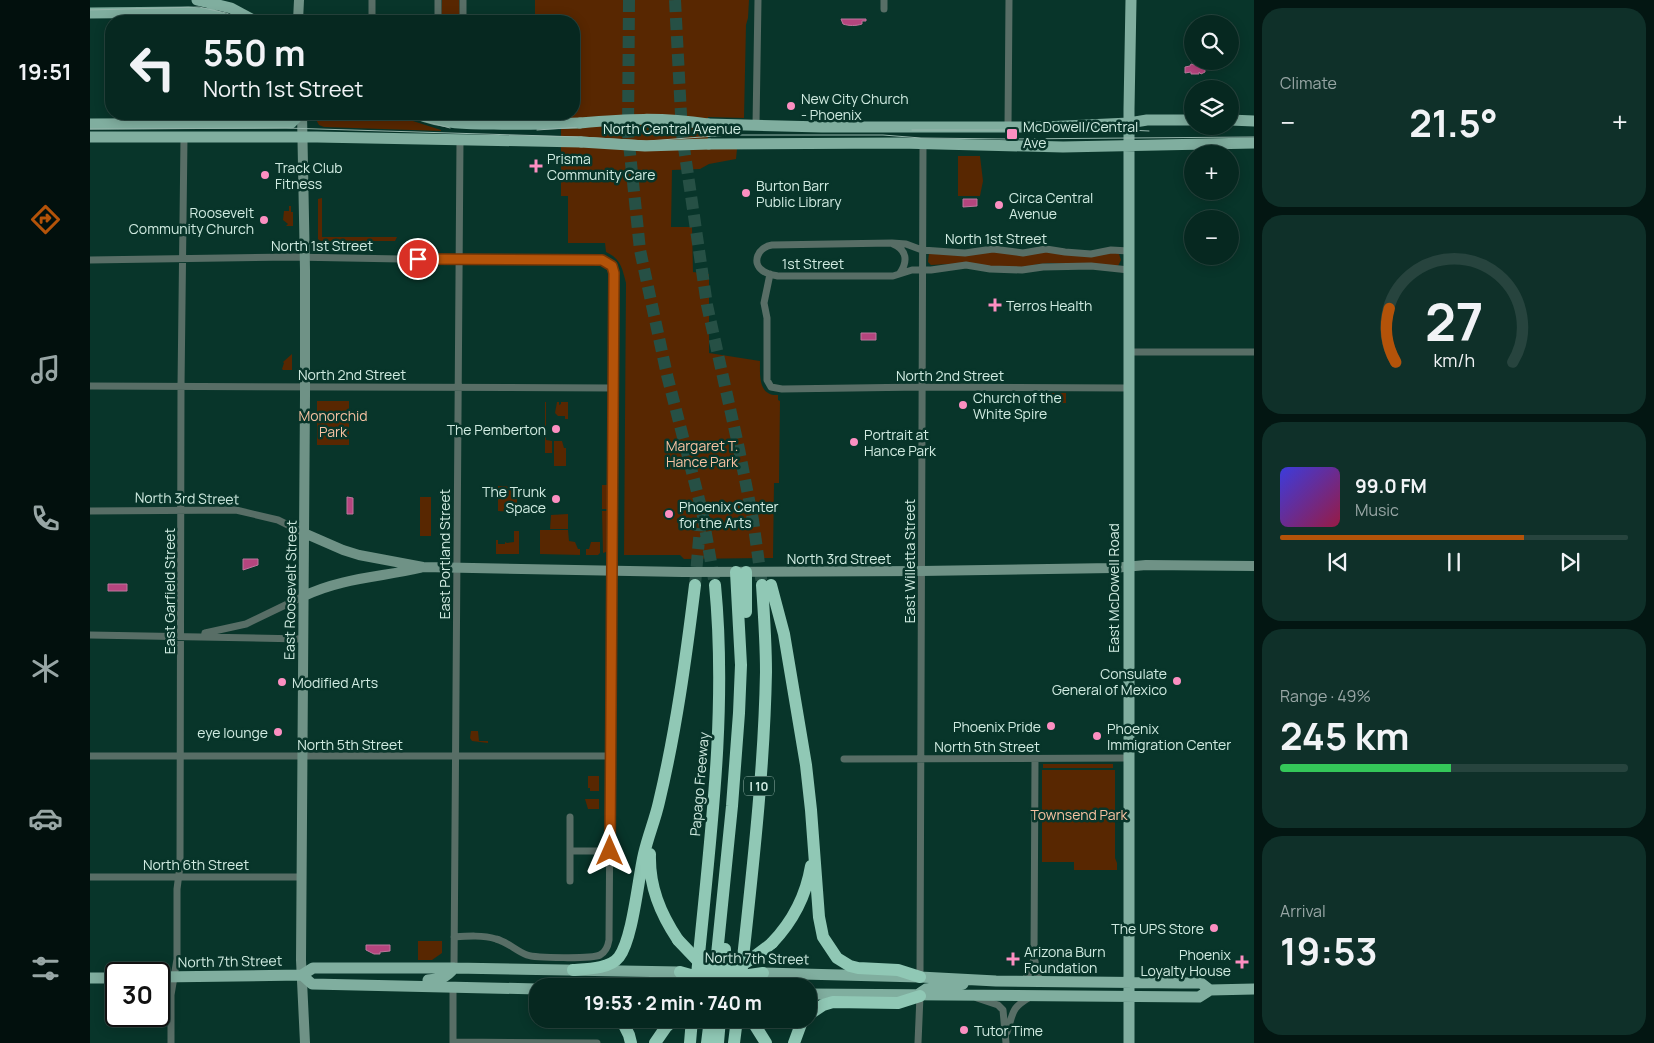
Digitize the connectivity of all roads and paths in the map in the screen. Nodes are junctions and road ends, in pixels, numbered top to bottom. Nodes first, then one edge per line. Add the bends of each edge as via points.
1 (197, 0) edge
2 (299, 0) edge
3 (372, 0) edge
4 (438, 0) edge
5 (463, 0) edge
6 (758, 0) edge
7 (884, 0) edge
8 (1009, 0) edge
9 (1131, 0) edge
10 (884, 9) dead end
11 (90, 14) edge
12 (213, 15) edge
13 (244, 15) edge
14 (298, 15) edge
15 (372, 15) edge
16 (438, 15) edge
17 (463, 15) edge
18 (294, 120) edge
19 (301, 120) edge
20 (458, 120) edge
21 (1184, 120) edge
22 (1239, 120) edge
23 (1254, 121) edge
24 (126, 123) junction
25 (90, 124) edge
26 (756, 124) junction
27 (1008, 127) junction
28 (1129, 128) junction
29 (90, 137) edge
30 (208, 137) junction
31 (302, 137) junction
32 (184, 138) junction
33 (460, 140) junction
34 (1254, 143) edge
35 (923, 145) junction
36 (1129, 146) junction
37 (892, 243) junction
38 (922, 250) junction
39 (1129, 251) junction
40 (305, 257) junction
41 (183, 259) junction
42 (459, 259) junction
43 (90, 260) edge
44 (922, 270) junction
45 (1129, 270) junction
46 (900, 273) junction
47 (770, 274) junction
48 (1129, 352) junction
49 (1254, 352) edge
50 (90, 386) edge
51 (181, 386) junction
52 (305, 386) junction
53 (458, 387) junction
54 (614, 388) junction
55 (922, 388) junction
56 (1129, 388) junction
57 (90, 511) edge
58 (181, 511) junction
59 (304, 532) junction
60 (1254, 566) edge
61 (424, 567) junction
62 (457, 568) junction
63 (1128, 568) junction
64 (612, 570) junction
65 (741, 572) junction
66 (921, 572) junction
67 (695, 585) tunnel mouth
68 (715, 585) tunnel mouth
69 (304, 596) junction
70 (90, 635) edge
71 (181, 636) junction
72 (192, 636) junction
73 (303, 639) junction
74 (90, 756) edge
75 (181, 756) junction
76 (302, 756) junction
77 (456, 756) junction
78 (610, 756) junction
79 (920, 758) junction
80 (1035, 758) junction
81 (1129, 758) junction
82 (844, 759) dead end
83 (570, 817) dead end
84 (651, 834) junction
85 (813, 843) junction
86 (570, 851) junction
87 (610, 851) junction
88 (302, 876) junction
89 (90, 877) edge
90 (178, 877) junction
91 (570, 881) dead end
92 (454, 937) junction
93 (1034, 958) junction
94 (454, 968) junction
95 (502, 969) junction
96 (573, 970) junction
97 (680, 972) joint
98 (732, 972) junction
99 (763, 973) junction
100 (302, 975) junction
101 (170, 976) edge
102 (175, 976) junction
103 (920, 977) junction
104 (90, 978) edge
105 (105, 978) edge
106 (697, 978) edge
107 (701, 978) edge
108 (711, 978) edge
109 (716, 978) edge
110 (722, 978) edge
111 (729, 978) edge
112 (741, 978) edge
113 (968, 980) junction
114 (1024, 981) junction
115 (1041, 981) junction
116 (1129, 981) junction
117 (408, 986) junction
118 (453, 987) junction
119 (529, 989) edge
120 (1254, 989) edge
121 (1210, 990) junction
122 (817, 994) edge
123 (920, 996) junction
124 (971, 996) junction
125 (1030, 997) junction
126 (1129, 997) junction
127 (817, 1009) edge
128 (626, 1028) edge
129 (667, 1028) edge
130 (691, 1028) edge
131 (709, 1028) edge
132 (719, 1028) edge
133 (736, 1028) edge
134 (757, 1028) edge
135 (800, 1028) edge
136 (1006, 1032) junction
137 (453, 1042) edge
138 (170, 1043) edge
139 (305, 1043) edge
140 (598, 1043) edge
141 (631, 1043) edge
142 (655, 1043) edge
143 (690, 1043) edge
144 (707, 1043) edge
145 (718, 1043) edge
146 (734, 1043) edge
147 (766, 1043) edge
148 (794, 1043) edge
149 (918, 1043) edge
150 (1006, 1043) edge
151 (1129, 1043) edge

1 - 13 main road via 231,8
2 - 14 street
3 - 15 street
4 - 16 street
5 - 17 street
6 - 26 street
7 - 10 street
8 - 27 street
9 - 28 main road, East McDowell Road
11 - 12 main road via 188,12
18 - 24 main road via 286,124
19 - 31 street, East Roosevelt Street
20 - 26 main road, North Central Avenue, bridge via 471,124 531,125 638,118
21 - 28 main road, North Central Avenue via 1147,120
22 - 23 main road
24 - 25 main road
24 - 30 main road
26 - 27 main road, North Central Avenue
27 - 28 main road, North Central Avenue
28 - 36 main road, East McDowell Road
29 - 32 main road, North Central Avenue
30 - 31 main road, North Central Avenue
30 - 32 main road, North Central Avenue
31 - 33 main road, North Central Avenue
31 - 40 street, East Roosevelt Street
32 - 41 street, East Garfield Street
33 - 35 main road, North Central Avenue, bridge via 644,146
33 - 42 street, East Portland Street
34 - 36 main road, North Central Avenue
35 - 36 main road, North Central Avenue
35 - 38 street, East Willetta Street
36 - 39 main road, East McDowell Road
37 - 38 street, 1st Street
37 - 46 street via 900,247 906,256
37 - 47 street, 1st Street via 768,246 760,250 758,259 760,269
38 - 39 street, North 1st Street via 965,253 993,249 1023,253 1046,249 1092,254
38 - 44 street, East Willetta Street
39 - 45 main road, East McDowell Road
40 - 41 street, North 1st Street
40 - 42 street, North 1st Street
40 - 52 street, East Roosevelt Street
41 - 43 street, North 1st Street
41 - 51 street, East Garfield Street
42 - 53 street, East Portland Street
42 - 54 street, North 1st Street via 602,260 612,266
44 - 45 street, North 1st Street via 966,265 990,269 1091,266
44 - 46 street, 1st Street
44 - 55 street, East Willetta Street
45 - 48 main road, East McDowell Road
46 - 47 street, 1st Street via 892,276
47 - 55 street, North 2nd Street via 764,303 767,380 771,388
48 - 49 street
48 - 56 main road, East McDowell Road
50 - 51 street, North 2nd Street
51 - 52 street, North 2nd Street
51 - 58 street, East Garfield Street
52 - 53 street, North 2nd Street
52 - 59 street, East Roosevelt Street
53 - 54 street, North 2nd Street
53 - 62 street, East Portland Street
54 - 64 street
55 - 56 street, North 2nd Street
55 - 66 street, East Willetta Street
56 - 63 main road, East McDowell Road
57 - 58 street, North 3rd Street
58 - 59 street, North 3rd Street via 247,512 278,520
58 - 71 street, East Garfield Street
59 - 61 street, North 3rd Street via 343,550
59 - 69 street, East Roosevelt Street
60 - 63 street, North 3rd Street via 1146,565
61 - 62 street, North 3rd Street
61 - 69 street, North 3rd Street via 363,577 317,589
62 - 64 street, North 3rd Street
62 - 77 street, East Portland Street
63 - 66 street, North 3rd Street
63 - 81 main road, East McDowell Road
64 - 65 street, North 3rd Street
64 - 78 street
65 - 66 street, North 3rd Street
65 - 109 highway via 747,664 745,713 738,806
66 - 79 street, East Willetta Street
67 - 84 highway via 685,669
68 - 106 highway, Papago Freeway via 720,664 718,736
69 - 72 street via 240,626
69 - 73 street, East Roosevelt Street
70 - 71 street
71 - 72 street
71 - 75 street, East Garfield Street
72 - 73 street
73 - 76 street, East Roosevelt Street
74 - 75 street, North 5th Street
75 - 76 street, North 5th Street
75 - 90 street, East Garfield Street
76 - 77 street, North 5th Street
76 - 88 street, East Roosevelt Street
77 - 78 street, North 5th Street
77 - 92 street, East Portland Street
78 - 87 street
79 - 80 street, North 5th Street
79 - 82 street, North 5th Street
79 - 103 street, East Willetta Street
80 - 81 street, North 5th Street
80 - 93 street
81 - 116 main road, East McDowell Road
83 - 86 street
84 - 96 highway via 622,952 608,964
84 - 108 highway, bridge via 650,869 663,916 678,940
85 - 98 highway, bridge via 804,895 789,922 772,943
85 - 103 highway via 820,929 832,952 850,966 898,970
85 - 112 highway, I 10 via 795,691 784,634 767,585 764,722
86 - 87 street
86 - 91 street
87 - 92 street via 609,940 602,954 592,957 534,956 496,939
88 - 90 street, North 6th Street
88 - 100 street, East Roosevelt Street
89 - 90 street, North 6th Street
90 - 102 street, East Garfield Street
92 - 94 street, East Portland Street
93 - 114 street
93 - 115 street
94 - 95 main road, North 7th Street
94 - 100 main road, North 7th Street via 313,968
94 - 117 main road via 448,976
95 - 96 main road, North 7th Street
95 - 118 main road via 490,975 468,976
96 - 97 main road, North 7th Street
97 - 107 highway, bridge
98 - 99 main road, North 7th Street, bridge
98 - 110 highway, bridge
99 - 103 main road, North 7th Street
99 - 111 highway, bridge
100 - 102 main road, North 7th Street
100 - 117 main road, North 7th Street via 312,984
100 - 139 street, East Roosevelt Street
101 - 102 main road, North 7th Street
102 - 138 street, East Garfield Street via 171,995
103 - 113 main road, North 7th Street
104 - 105 main road
113 - 114 main road, North 7th Street
113 - 123 main road via 960,986 926,989
114 - 115 main road, North 7th Street
115 - 116 main road, North 7th Street
116 - 121 main road, North 7th Street via 1201,983
116 - 126 main road, East McDowell Road
117 - 118 main road, North 7th Street
118 - 119 main road, North 7th Street
118 - 137 street
120 - 121 main road, North 7th Street
121 - 126 main road, North 7th Street via 1199,997
122 - 123 main road, North 7th Street
123 - 124 main road, North 7th Street
123 - 127 highway via 898,1003 833,1002
123 - 149 street
124 - 125 main road, North 7th Street
124 - 136 street via 1001,1007
125 - 126 main road, North 7th Street
125 - 136 street via 1014,1008
126 - 151 main road, East McDowell Road
128 - 141 highway
129 - 142 highway
130 - 143 highway
131 - 144 highway
132 - 145 highway
133 - 146 highway
134 - 147 highway
135 - 148 highway
136 - 150 street
137 - 140 street

